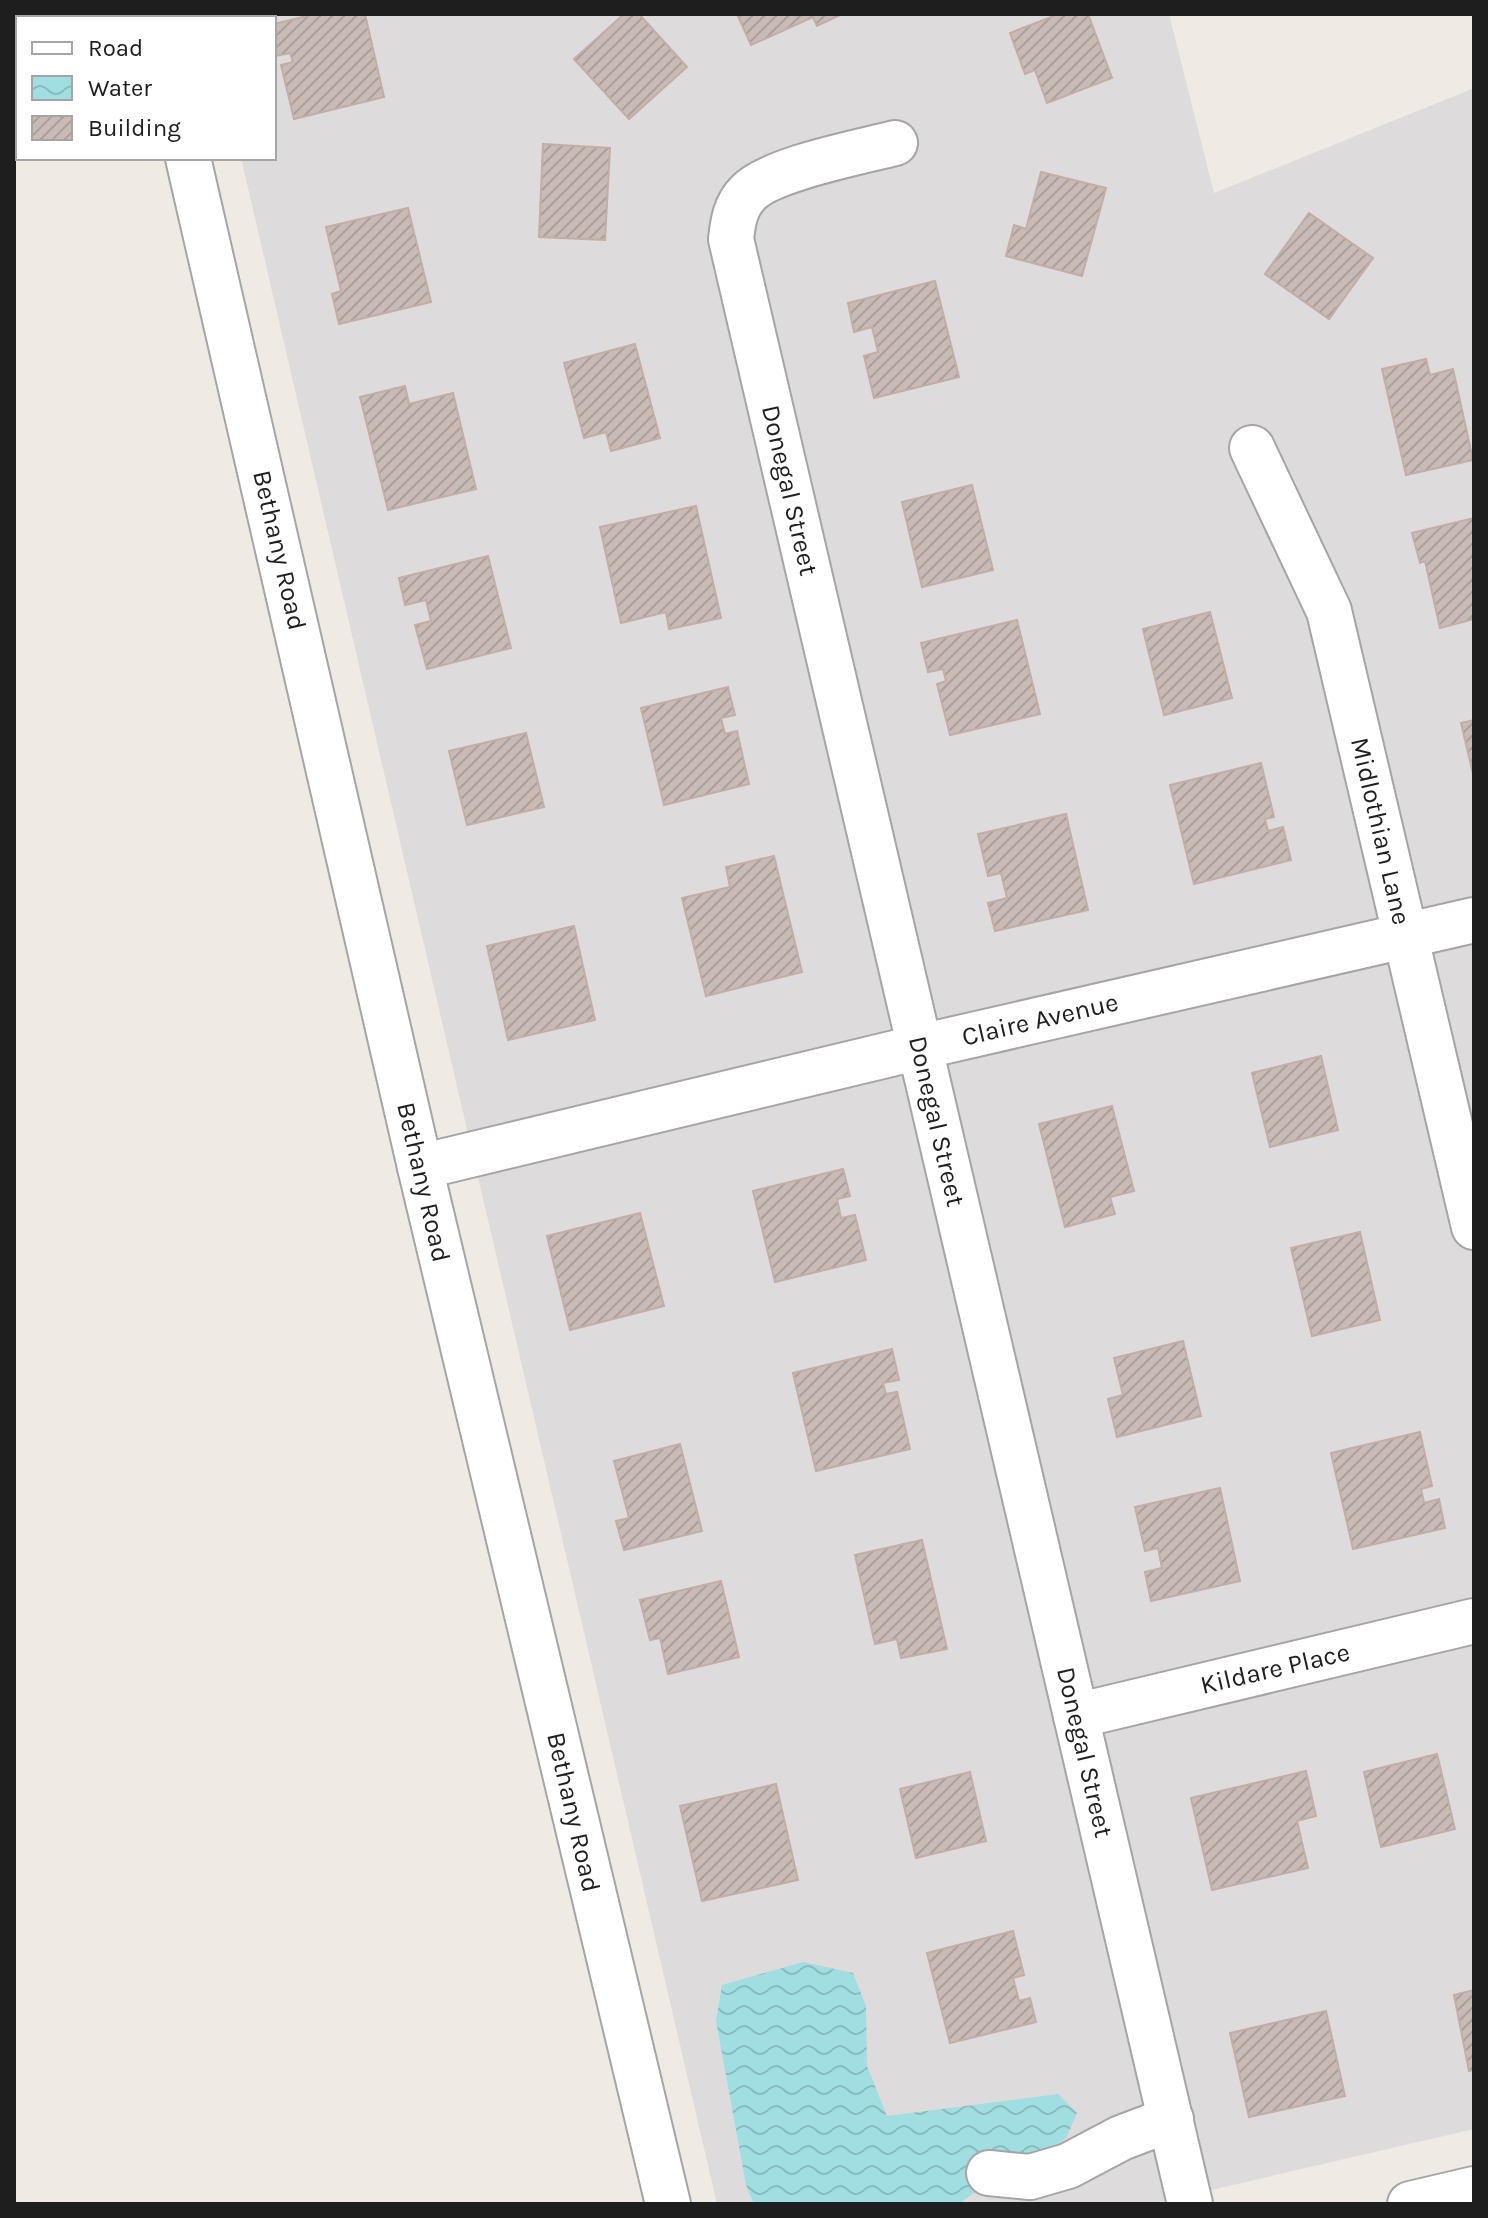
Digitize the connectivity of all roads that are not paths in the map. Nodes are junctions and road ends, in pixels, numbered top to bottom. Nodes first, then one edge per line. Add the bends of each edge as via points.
1 (895, 143) dead end
2 (188, 160) edge
3 (1252, 448) dead end
4 (1474, 920) edge
5 (1406, 936) junction
6 (920, 1047) junction
7 (420, 1167) junction
8 (1474, 1227) edge
9 (1474, 1621) edge
10 (1076, 1716) junction
11 (1171, 2119) junction
12 (989, 2173) dead end
13 (1474, 2189) edge
14 (668, 2204) edge
15 (1190, 2204) edge
16 (1410, 2204) edge

1 - 6 street, Donegal Street via 783,174 749,191 738,207 731,239
2 - 7 street, Bethany Road
3 - 5 street, Midlothian Lane via 1329,611
4 - 5 street, Claire Avenue
5 - 6 street, Claire Avenue
5 - 8 street, Midlothian Lane
6 - 7 street, Claire Avenue
6 - 10 street, Donegal Street
7 - 14 street, Bethany Road
9 - 10 street, Kildare Place
10 - 11 street, Donegal Street
11 - 12 street via 1068,2166 1030,2177
11 - 15 street, Donegal Street
13 - 16 street

